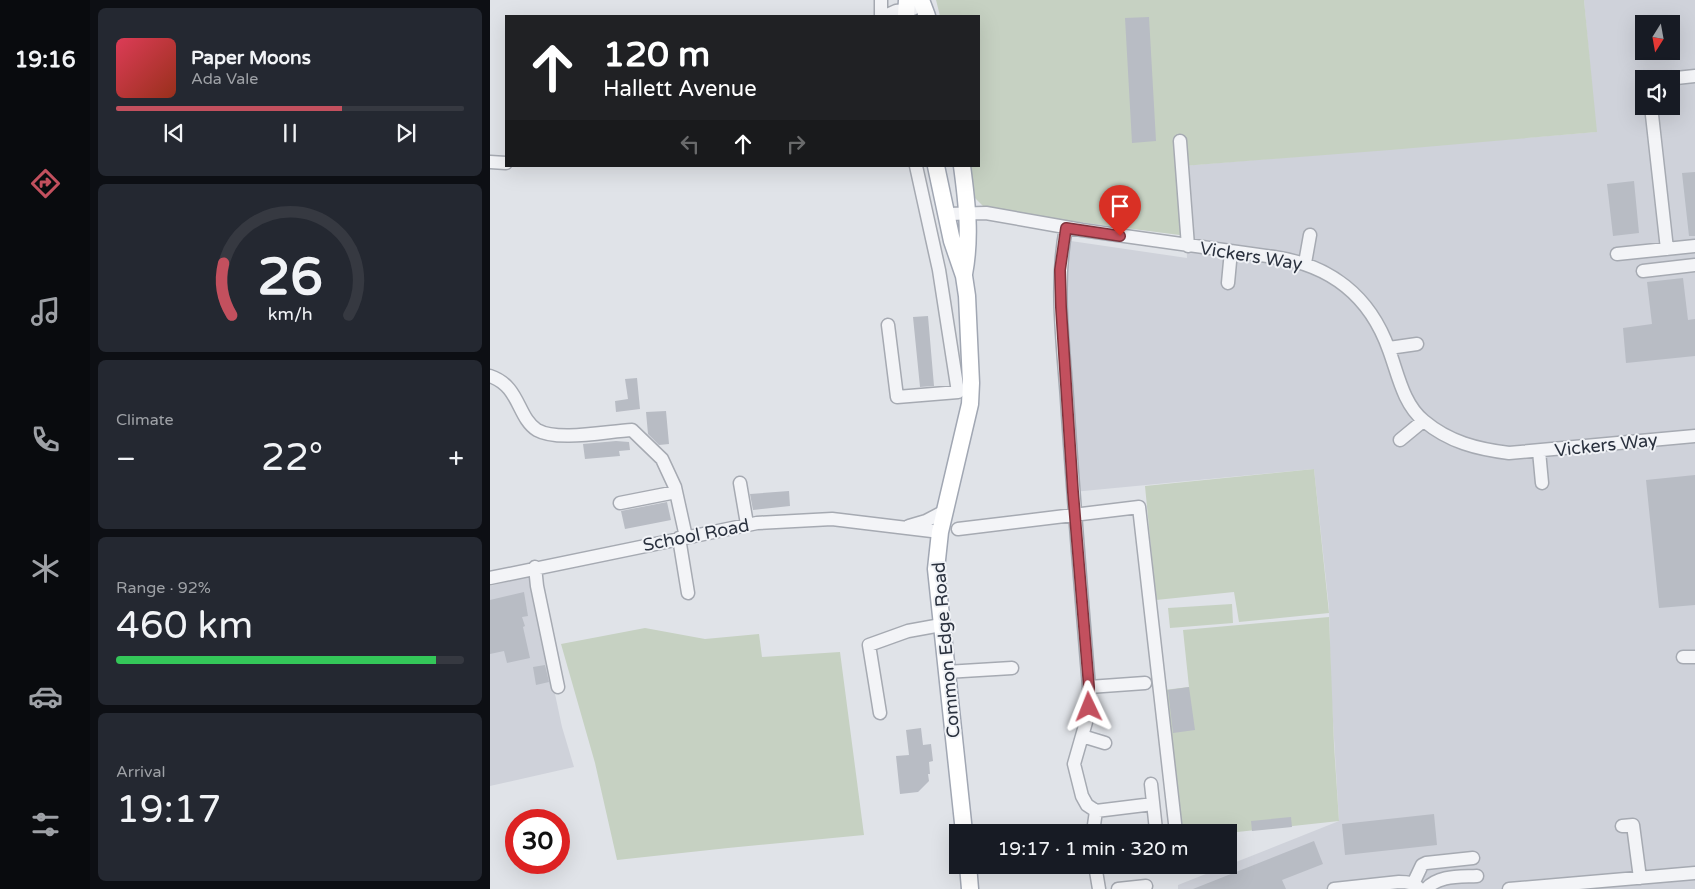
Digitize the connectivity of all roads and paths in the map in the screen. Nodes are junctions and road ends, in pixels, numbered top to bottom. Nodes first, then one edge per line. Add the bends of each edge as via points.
1 (881, 0) edge
2 (924, 8) edge
3 (906, 9) edge
4 (883, 15) edge
5 (885, 15) edge
6 (1695, 76) edge
7 (1680, 78) edge
8 (1652, 115) edge
9 (1180, 141) dead end
10 (490, 162) edge
11 (505, 163) edge
12 (916, 167) edge
13 (936, 167) edge
14 (962, 167) edge
15 (968, 213) junction
16 (986, 213) junction
17 (947, 214) junction
18 (1066, 228) junction
19 (1310, 235) dead end
20 (1188, 246) junction
21 (1695, 246) edge
22 (1667, 249) junction
23 (1231, 251) junction
24 (1618, 254) dead end
25 (1305, 264) junction
26 (1695, 265) edge
27 (1643, 271) dead end
28 (964, 276) junction
29 (1228, 283) dead end
30 (969, 320) junction
31 (947, 322) junction
32 (888, 324) dead end
33 (1417, 344) dead end
34 (1389, 348) junction
35 (490, 376) edge
36 (1424, 421) junction
37 (1695, 436) edge
38 (1400, 440) dead end
39 (1540, 451) junction
40 (740, 483) dead end
41 (1542, 483) dead end
42 (676, 490) junction
43 (620, 503) dead end
44 (944, 511) junction
45 (1074, 514) junction
46 (747, 524) junction
47 (904, 527) junction
48 (958, 529) dead end
49 (940, 532) junction
50 (682, 538) junction
51 (535, 567) junction
52 (490, 578) edge
53 (688, 593) dead end
54 (941, 626) junction
55 (1012, 668) dead end
56 (946, 672) junction
57 (1145, 683) dead end
58 (558, 687) dead end
59 (1089, 687) junction
60 (880, 713) dead end
61 (1082, 736) junction
62 (1105, 743) dead end
63 (1151, 784) dead end
64 (1153, 804) junction
65 (1096, 810) junction
66 (963, 824) edge
67 (1093, 824) edge
68 (1155, 824) edge
69 (1175, 824) edge
70 (1622, 826) dead end
71 (1473, 858) dead end
72 (1695, 873) edge
73 (969, 874) edge
74 (1096, 874) edge
75 (1477, 876) dead end
76 (1640, 878) junction
77 (1146, 886) dead end
78 (1416, 886) edge
79 (970, 889) edge
80 (1098, 889) edge
81 (1118, 889) edge
82 (1334, 889) edge
83 (1426, 889) edge
84 (1509, 889) edge

1 - 4 street
2 - 3 street
3 - 5 street
6 - 7 street
8 - 22 street
9 - 20 street
10 - 11 street
12 - 31 street
13 - 17 main road, Common Edge Road
14 - 15 main road, Common Edge Road
15 - 16 street, Vickers Way via 974,208
15 - 16 street via 976,220
15 - 17 street
15 - 28 main road, Common Edge Road
16 - 18 street, Vickers Way
17 - 28 main road, Common Edge Road
18 - 20 street, Vickers Way
18 - 45 street via 1060,270 1061,307
19 - 25 street
20 - 23 street, Vickers Way
21 - 22 street
22 - 24 street
23 - 25 street, Vickers Way
23 - 29 street
25 - 34 street, Vickers Way via 1322,270 1358,295
26 - 27 street
28 - 30 main road, Common Edge Road
30 - 31 street
30 - 44 main road, Common Edge Road via 970,404
31 - 32 street via 958,392 897,397
33 - 34 street
34 - 36 street, Vickers Way via 1406,397
35 - 42 street via 505,384 536,429 552,434 587,435 632,430 662,458
36 - 38 street
36 - 39 street, Vickers Way via 1455,441 1480,449 1509,453
37 - 39 street, Vickers Way
39 - 41 street
40 - 46 street
42 - 43 street
42 - 50 street
44 - 47 street, School Road
44 - 49 main road, Common Edge Road
45 - 48 street
45 - 59 street
45 - 69 street via 1139,507
46 - 47 street, School Road via 832,519
46 - 50 street, School Road
47 - 49 street, School Road
49 - 54 main road, Common Edge Road via 936,569
50 - 51 street, School Road
50 - 53 street
51 - 52 street, School Road
51 - 58 street
54 - 56 main road, Common Edge Road
54 - 60 street via 908,630 869,646
55 - 56 street
56 - 66 main road, Common Edge Road
57 - 59 street
59 - 61 street via 1089,707
61 - 62 street
61 - 65 street via 1074,764 1076,778 1087,804
63 - 64 street
64 - 65 street
64 - 68 street
65 - 67 street
70 - 76 street via 1633,825
71 - 78 street via 1426,863 1422,865
72 - 76 street
73 - 79 main road
74 - 80 street
75 - 83 street via 1444,878
76 - 84 street
77 - 81 street
78 - 82 street via 1399,882

